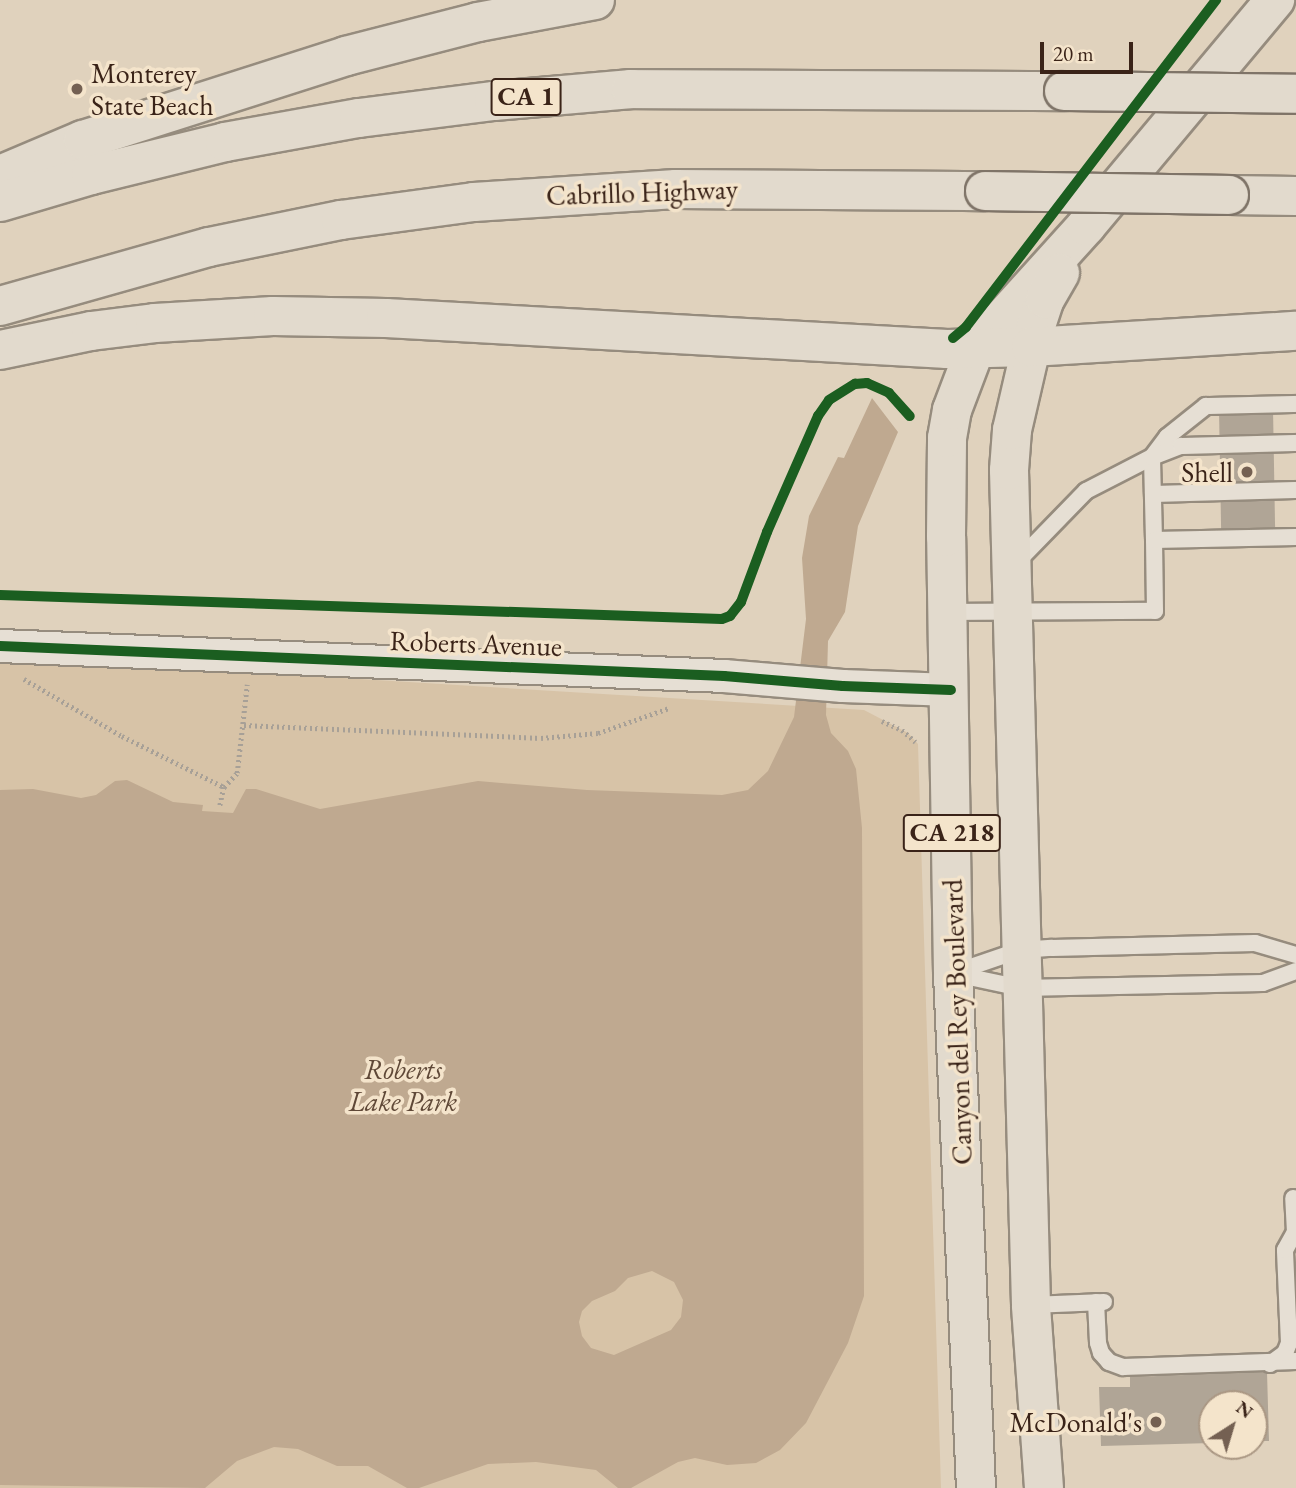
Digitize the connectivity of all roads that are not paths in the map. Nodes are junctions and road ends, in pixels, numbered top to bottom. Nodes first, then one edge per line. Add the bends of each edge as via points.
1 (595, 0) edge
2 (1275, 0) edge
3 (1296, 94) edge
4 (0, 175) edge
5 (1296, 196) edge
6 (0, 202) edge
7 (1086, 226) junction
8 (0, 306) edge
9 (1296, 331) edge
10 (1031, 347) junction
11 (975, 349) junction
12 (0, 350) edge
13 (1296, 404) edge
14 (1296, 443) edge
15 (1152, 457) junction
16 (1296, 490) edge
17 (1153, 494) junction
18 (1296, 537) edge
19 (1154, 540) junction
20 (1010, 569) junction
21 (1010, 611) junction
22 (948, 612) junction
23 (6, 660) edge
24 (951, 690) junction
25 (1020, 950) junction
26 (1296, 956) edge
27 (1296, 971) edge
28 (953, 973) junction
29 (1021, 988) junction
30 (1293, 1198) dead end
31 (1295, 1233) edge
32 (1031, 1305) junction
33 (1296, 1361) edge
34 (1270, 1364) junction
35 (976, 1488) edge
36 (1044, 1488) edge

1 - 4 main road via 478,22 346,56 83,140
2 - 7 main road, Canyon del Rey Boulevard / CA 218
3 - 6 main road, CA 1, bridge via 685,88 507,99 359,118 225,142
5 - 8 main road, Cabrillo Highway, bridge via 676,189 474,202 341,220 209,247
7 - 10 main road, Canyon del Rey Boulevard / CA 218 via 1045,299
7 - 11 main road, Canyon del Rey Boulevard / CA 218
9 - 10 main road
10 - 11 main road
10 - 20 main road, Canyon del Rey Boulevard / CA 218 via 1012,430
11 - 12 main road via 273,316 142,324
11 - 22 main road, Canyon del Rey Boulevard / CA 218 via 958,391 947,438
13 - 15 lane via 1206,406 1167,437
14 - 15 lane via 1181,446
15 - 17 lane
15 - 20 lane via 1086,491
16 - 17 lane
17 - 19 lane
18 - 19 lane
19 - 21 lane via 1156,611
20 - 21 main road, Canyon del Rey Boulevard / CA 218
21 - 22 lane
21 - 25 main road, Canyon del Rey Boulevard / CA 218
22 - 24 main road, Canyon del Rey Boulevard / CA 218
23 - 24 street, Roberts Avenue via 250,656
24 - 28 main road, Canyon del Rey Boulevard / CA 218
25 - 26 lane via 1255,943
25 - 28 lane
25 - 29 main road, Canyon del Rey Boulevard / CA 218
27 - 29 lane via 1263,983
28 - 29 lane
28 - 35 main road, Canyon del Rey Boulevard / CA 218
29 - 32 main road, Canyon del Rey Boulevard / CA 218
30 - 31 lane
31 - 34 lane via 1285,1250 1289,1343 1285,1353
32 - 34 lane via 1101,1302 1098,1343 1110,1362 1124,1367
32 - 36 main road, Canyon del Rey Boulevard / CA 218
33 - 34 lane

